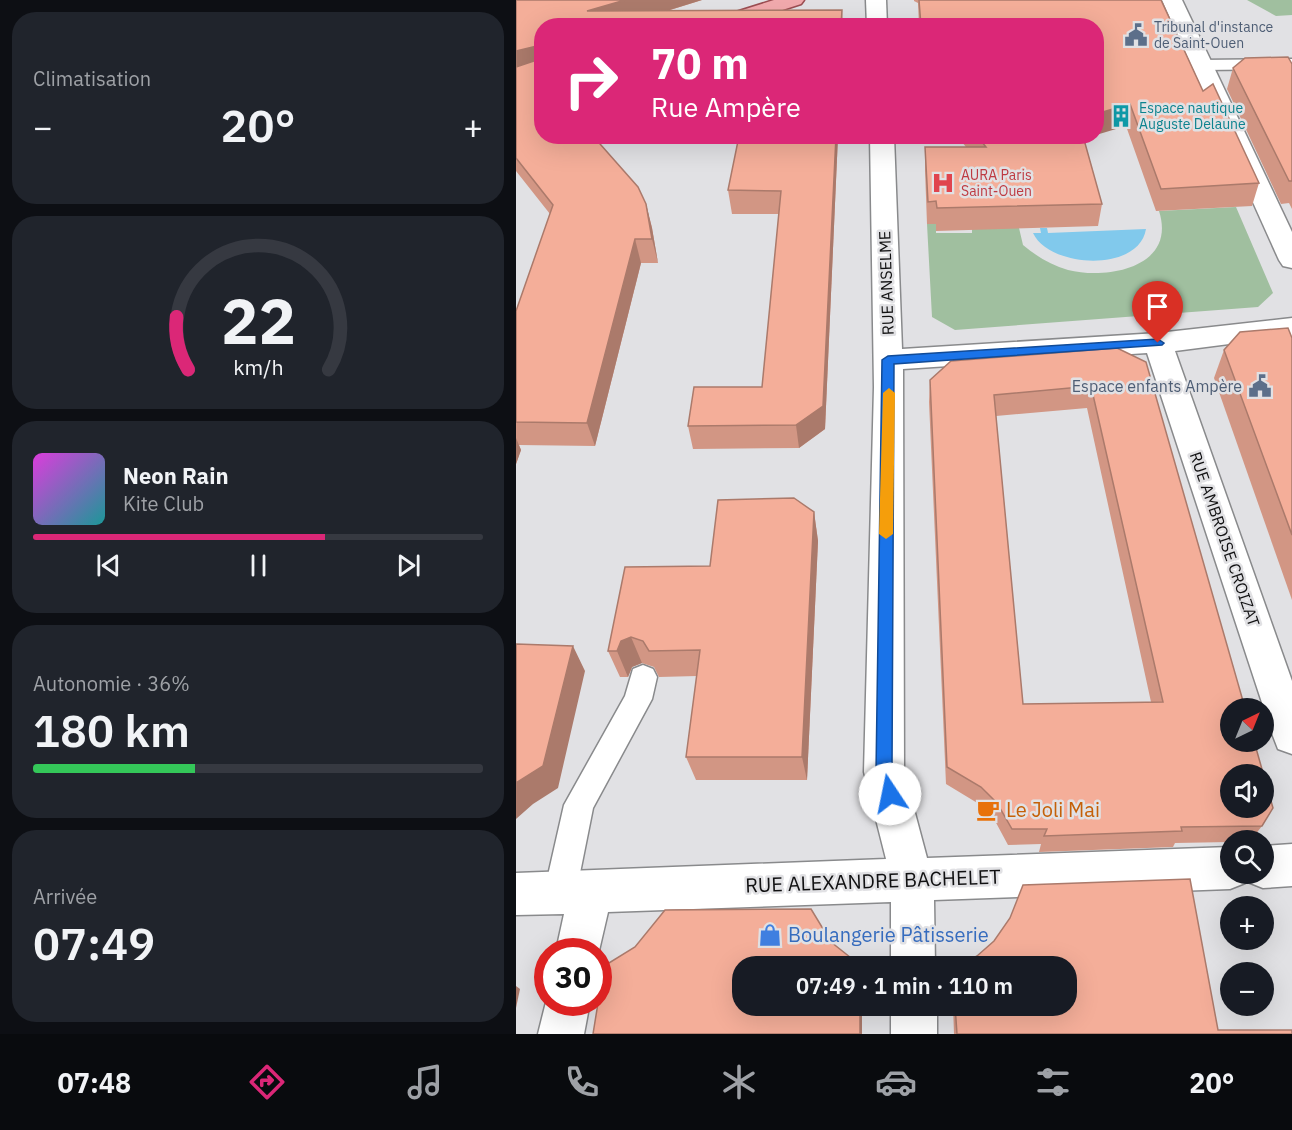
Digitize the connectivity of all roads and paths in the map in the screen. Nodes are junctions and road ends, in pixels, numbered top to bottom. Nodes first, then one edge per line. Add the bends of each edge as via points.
1 (794, 0) edge
2 (876, 0) edge
3 (1172, 0) edge
4 (737, 18) edge
5 (877, 18) edge
6 (1292, 64) edge
7 (1201, 65) junction
8 (882, 144) edge
9 (1292, 260) edge
10 (1292, 327) edge
11 (1158, 343) junction
12 (888, 360) junction
13 (643, 677) edge
14 (1292, 736) edge
15 (1220, 868) edge
16 (912, 879) junction
17 (575, 892) junction
18 (516, 894) edge
19 (577, 938) edge
20 (913, 956) edge
21 (564, 1016) edge
22 (914, 1016) edge
23 (561, 1034) edge
24 (914, 1034) edge

1 - 4 main road
2 - 5 street
3 - 7 street
6 - 7 lane
7 - 9 street
8 - 12 street, RUE ANSELME
10 - 11 street
11 - 12 street
11 - 14 street, RUE AMBROISE CROIZAT
12 - 16 street, RUE ANSELME via 884,772
13 - 17 lane via 638,699 579,805
15 - 16 street, RUE ALEXANDRE BACHELET
16 - 17 street, RUE ALEXANDRE BACHELET
16 - 20 street, RUE ANSELME
17 - 18 street, RUE ALEXANDRE BACHELET
17 - 19 street
21 - 23 street
22 - 24 street

